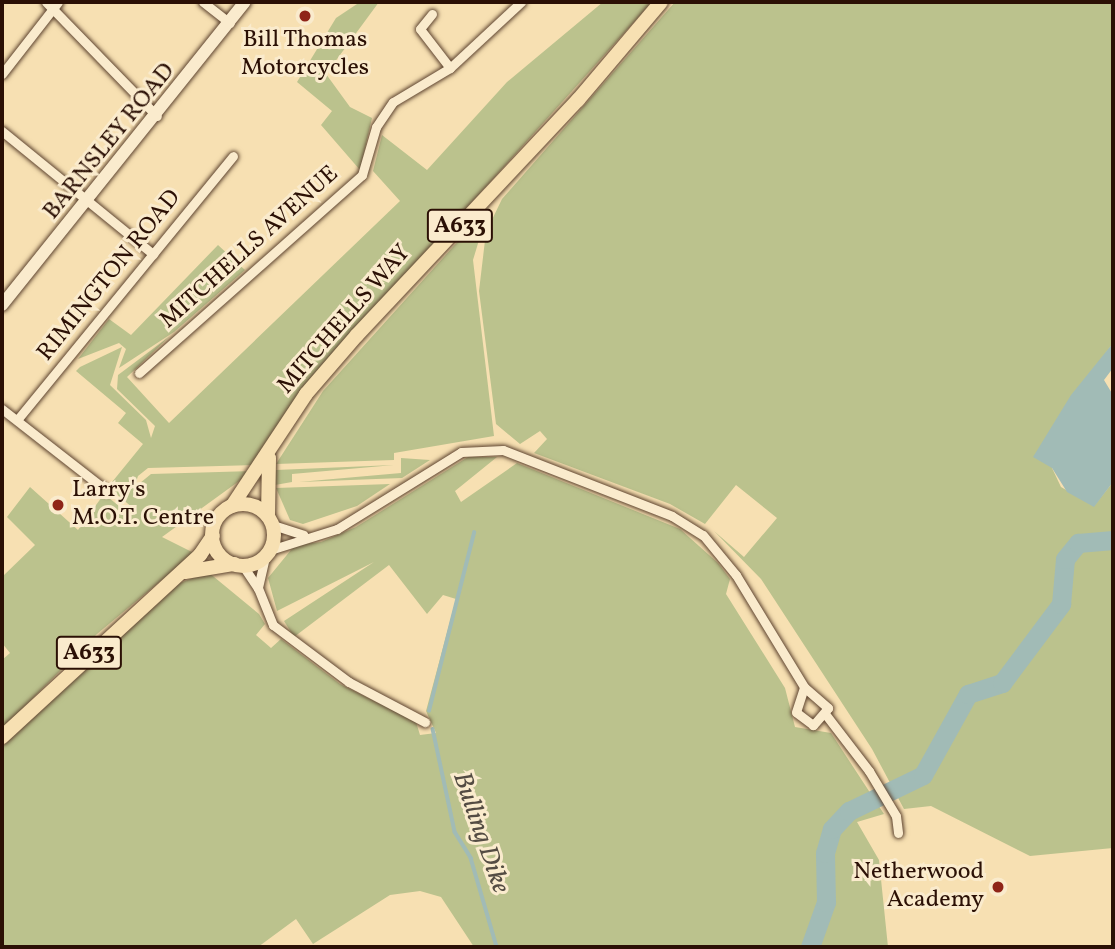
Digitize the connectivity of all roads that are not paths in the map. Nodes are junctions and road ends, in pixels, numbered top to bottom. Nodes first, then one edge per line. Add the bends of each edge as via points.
1 (203, 2) edge
2 (245, 2) edge
3 (519, 2) edge
4 (661, 2) edge
5 (52, 4) edge
6 (432, 14) dead end
7 (230, 23) junction
8 (450, 68) junction
9 (2, 75) edge
10 (158, 117) junction
11 (2, 131) edge
12 (233, 156) dead end
13 (88, 202) junction
14 (153, 254) junction
15 (3, 303) edge
16 (139, 373) dead end
17 (2, 409) edge
18 (17, 420) junction
19 (269, 457) junction
20 (107, 491) dead end
21 (232, 506) junction
22 (270, 520) junction
23 (212, 536) junction
24 (305, 536) junction
25 (268, 553) junction
26 (239, 565) junction
27 (181, 573) junction
28 (258, 588) junction
29 (804, 687) junction
30 (826, 715) junction
31 (425, 722) dead end
32 (2, 737) edge
33 (898, 833) dead end

1 - 7 street
2 - 7 street, BARNSLEY ROAD
3 - 8 street, MITCHELLS AVENUE
4 - 19 main road, MITCHELLS WAY / A633 via 578,100 356,334 306,394
5 - 9 street
5 - 10 street
6 - 8 street via 420,29
7 - 10 street, BARNSLEY ROAD
8 - 16 street, MITCHELLS AVENUE via 393,102 376,127 362,175
10 - 13 street, BARNSLEY ROAD
11 - 13 street
12 - 14 street, RIMINGTON ROAD
13 - 14 street
13 - 15 street, BARNSLEY ROAD
14 - 18 street, RIMINGTON ROAD
17 - 18 street
18 - 20 street
19 - 21 main road, MITCHELLS WAY / A633
19 - 22 main road, MITCHELLS WAY
21 - 22 main road via 252,505
21 - 23 main road via 217,519
22 - 24 street
22 - 25 main road
23 - 26 main road via 218,552
23 - 27 main road
24 - 25 street
24 - 29 street via 347,523 461,452 503,450 671,516 703,535 736,575
25 - 26 main road
25 - 28 street
26 - 27 main road
26 - 28 street
27 - 32 main road, A633
28 - 31 street via 282,634 349,682
29 - 30 street via 823,698
29 - 30 street via 798,717 813,725
30 - 33 street via 869,771 894,812

